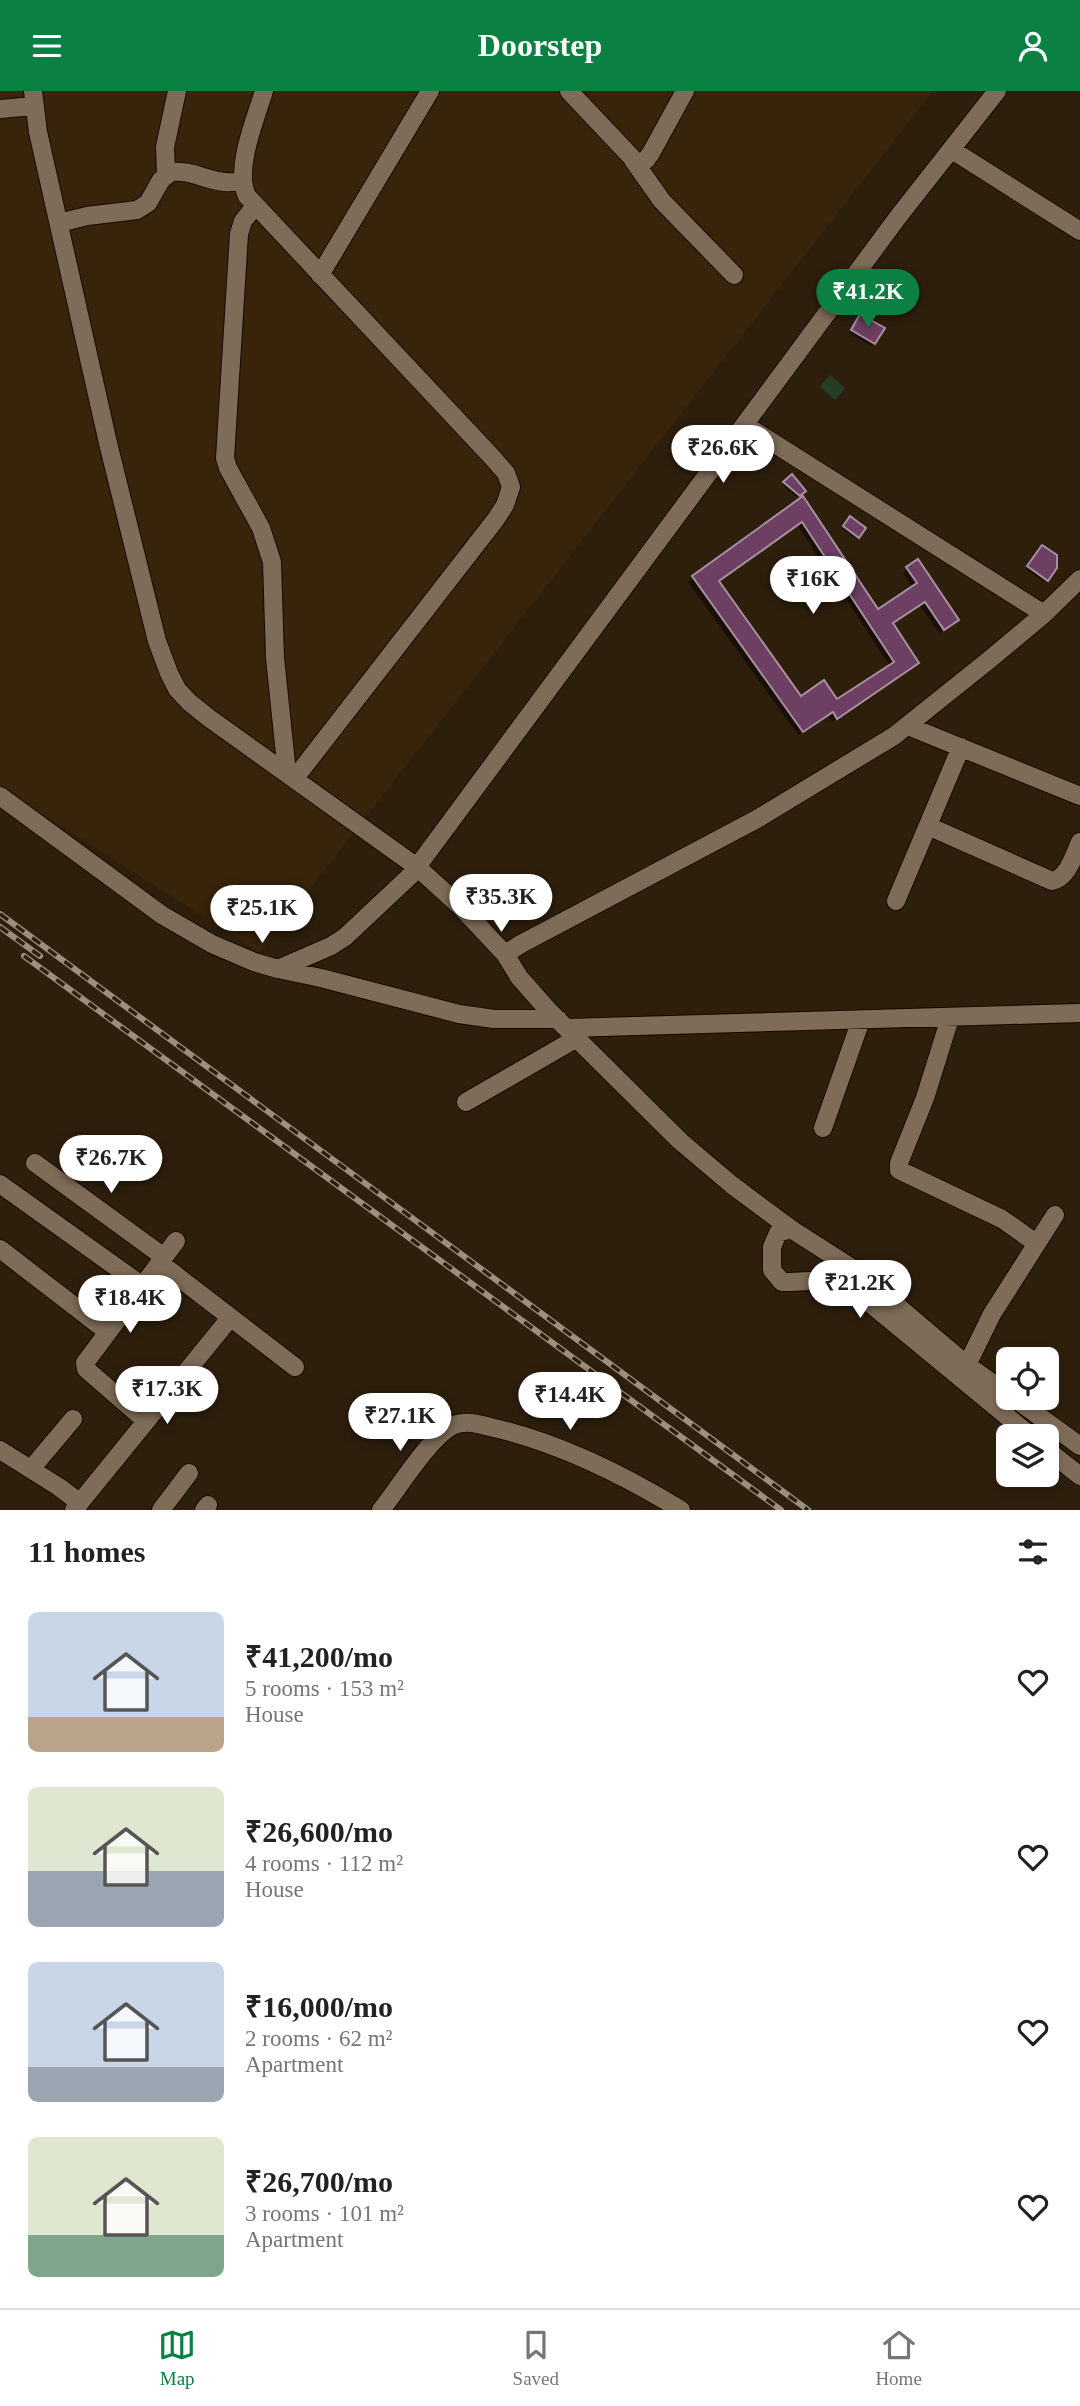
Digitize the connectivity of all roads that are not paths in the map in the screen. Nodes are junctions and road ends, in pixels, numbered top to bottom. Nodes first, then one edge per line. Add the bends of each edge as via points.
1 (177, 91) edge
2 (264, 91) edge
3 (430, 91) edge
4 (569, 91) edge
5 (685, 91) edge
6 (997, 91) edge
7 (33, 99) edge
8 (0, 109) edge
9 (952, 150) junction
10 (633, 160) junction
11 (166, 174) junction
12 (242, 181) junction
13 (255, 206) junction
14 (59, 223) junction
15 (1080, 231) edge
16 (320, 275) junction
17 (734, 275) dead end
18 (744, 425) junction
19 (1080, 579) edge
20 (1044, 614) junction
21 (908, 726) junction
22 (961, 747) junction
23 (291, 775) junction
24 (0, 796) edge
25 (1080, 796) edge
26 (928, 826) junction
27 (1080, 842) edge
28 (417, 867) junction
29 (896, 901) dead end
30 (505, 954) junction
31 (278, 969) junction
32 (1080, 1013) edge
33 (950, 1018) junction
34 (860, 1020) junction
35 (567, 1028) junction
36 (466, 1102) dead end
37 (823, 1128) dead end
38 (35, 1163) dead end
39 (0, 1184) edge
40 (1055, 1215) dead end
41 (790, 1229) junction
42 (176, 1241) dead end
43 (1036, 1243) junction
44 (0, 1248) edge
45 (162, 1260) junction
46 (144, 1287) junction
47 (230, 1318) junction
48 (108, 1332) junction
49 (295, 1367) dead end
50 (972, 1368) junction
51 (996, 1385) edge
52 (1030, 1410) edge
53 (73, 1419) dead end
54 (146, 1421) junction
55 (1016, 1424) edge
56 (1080, 1446) edge
57 (0, 1450) edge
58 (1059, 1459) edge
59 (31, 1469) junction
60 (189, 1473) dead end
61 (1080, 1476) edge
62 (77, 1507) edge
63 (161, 1510) edge
64 (381, 1510) edge
65 (681, 1510) edge

1 - 11 street via 165,147
2 - 12 street
3 - 16 street
4 - 10 street
5 - 10 street via 646,160
6 - 9 street
7 - 8 street
7 - 14 street
9 - 15 street
9 - 18 street
10 - 17 street via 662,201
11 - 12 street via 177,171 225,183
11 - 14 street via 148,203 137,210
12 - 13 street
13 - 16 street
13 - 23 street via 239,234 225,458 271,552 276,670
14 - 23 street via 130,534 169,673 189,702
16 - 23 street via 491,456 506,473 511,488 496,519
18 - 20 street
18 - 28 street
19 - 20 street
20 - 21 street
21 - 22 street
21 - 30 street via 758,819
22 - 25 street
22 - 26 street
23 - 28 street
24 - 31 street via 162,915 212,944
26 - 27 street via 1052,880 1063,875
26 - 29 street
28 - 30 street
28 - 31 street via 345,937
30 - 35 street via 519,977
31 - 35 street via 459,1014
32 - 33 street
33 - 34 street
33 - 43 street via 899,1170 1002,1219
34 - 35 street
34 - 37 street
35 - 36 street
35 - 41 street via 680,1141
38 - 45 street
39 - 46 street
40 - 43 street
41 - 50 street via 855,1270
41 - 55 street via 778,1233 772,1247 772,1270 782,1282 827,1279 849,1286
42 - 45 street
43 - 50 street via 992,1314
44 - 48 street
45 - 46 street
45 - 47 street
46 - 48 street
47 - 49 street
47 - 54 street
48 - 54 street via 84,1367
50 - 51 street
52 - 56 street
53 - 59 street
54 - 62 street
57 - 59 street
58 - 61 street
59 - 62 street
60 - 63 street
64 - 65 street via 449,1427 474,1423 533,1438 617,1474

